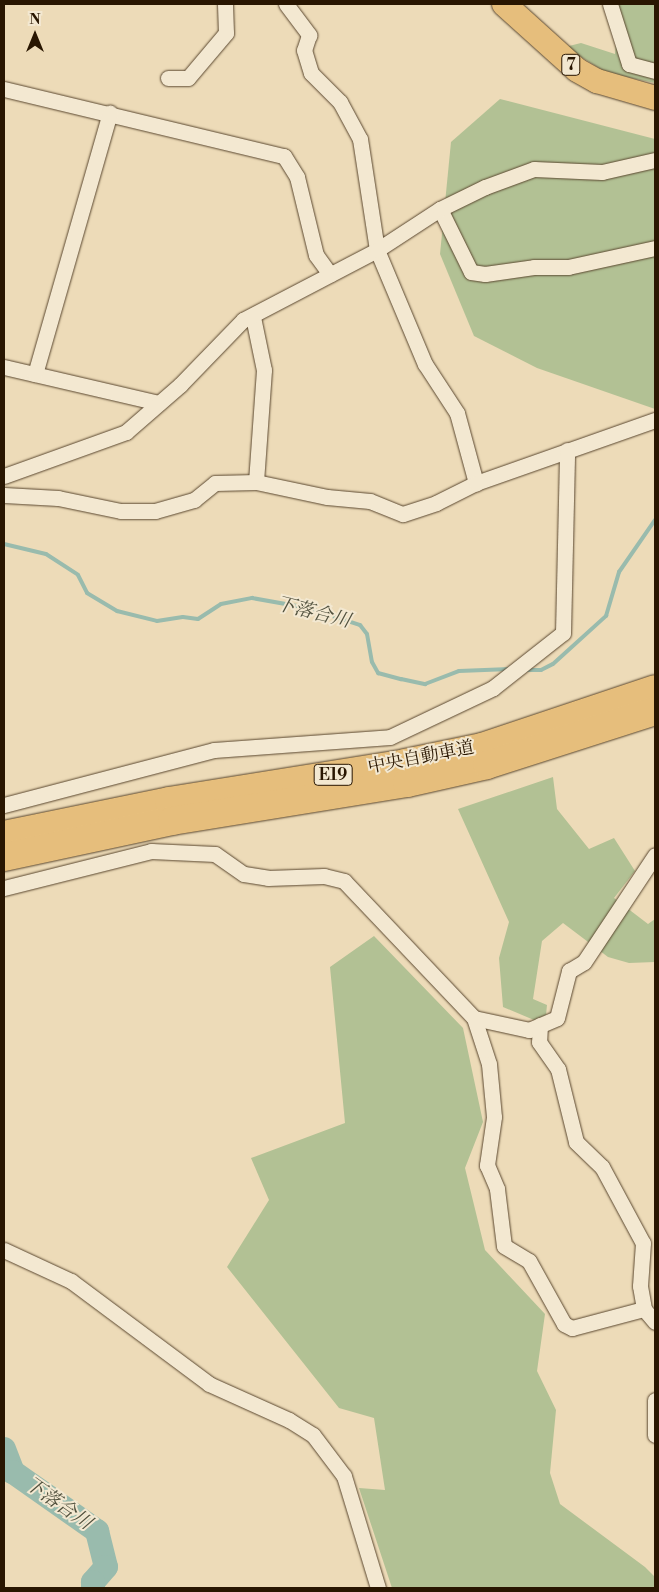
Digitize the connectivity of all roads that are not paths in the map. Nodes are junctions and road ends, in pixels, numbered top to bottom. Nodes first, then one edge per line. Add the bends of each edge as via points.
1 (225, 4) edge
2 (286, 4) edge
3 (504, 4) edge
4 (610, 4) edge
5 (655, 71) edge
6 (168, 78) dead end
7 (4, 89) edge
8 (655, 98) edge
9 (110, 113) junction
10 (655, 160) edge
11 (440, 209) junction
12 (655, 248) edge
13 (377, 250) junction
14 (330, 274) junction
15 (253, 317) junction
16 (4, 368) edge
17 (35, 374) junction
18 (159, 402) junction
19 (655, 420) edge
20 (567, 450) junction
21 (4, 476) edge
22 (256, 482) junction
23 (476, 483) junction
24 (4, 495) edge
25 (655, 689) edge
26 (655, 710) edge
27 (4, 805) edge
28 (4, 835) edge
29 (655, 855) edge
30 (4, 857) edge
31 (4, 888) edge
32 (474, 1018) junction
33 (540, 1025) junction
34 (4, 1250) edge
35 (644, 1309) junction
36 (655, 1322) edge
37 (655, 1400) edge
38 (655, 1435) edge
39 (378, 1588) edge

1 - 6 street via 226,33 188,78
2 - 13 street via 309,35 304,50 311,73 340,102 360,140
3 - 8 main road, 7 via 577,70 597,81
4 - 5 street via 629,64
7 - 9 street
9 - 14 street via 284,156 297,177 316,255
9 - 17 street
10 - 11 street via 602,172 527,170
11 - 12 street via 471,272 485,274 534,267 568,267
11 - 13 street
13 - 14 street
13 - 23 street via 425,364 457,413
14 - 15 street
15 - 18 street via 243,320
15 - 22 street via 264,370
16 - 17 street
17 - 18 street
18 - 21 street via 117,437
19 - 20 street
20 - 23 street
20 - 27 street via 563,633 493,688 390,737 214,750
22 - 23 street via 327,497 370,501 404,514 436,503
22 - 24 street via 215,483 194,500 155,511 121,511 58,498
25 - 28 highway, 中央自動車道 / E19 via 482,747 405,763 133,808
26 - 30 highway, 中央自動車道 / E19 via 487,765 407,783 163,823
29 - 33 street via 584,962 569,971 557,1018
31 - 32 street via 150,851 215,854 244,874 268,878 324,876 344,881
32 - 33 street via 529,1030
32 - 35 street via 489,1064 494,1116 487,1165 497,1189 504,1246 529,1261 564,1324 572,1328
33 - 35 street via 539,1042 558,1069 576,1142 602,1167 643,1243 640,1286
34 - 39 street via 71,1281 209,1384 289,1420 312,1435 344,1476
35 - 36 street
37 - 38 street

